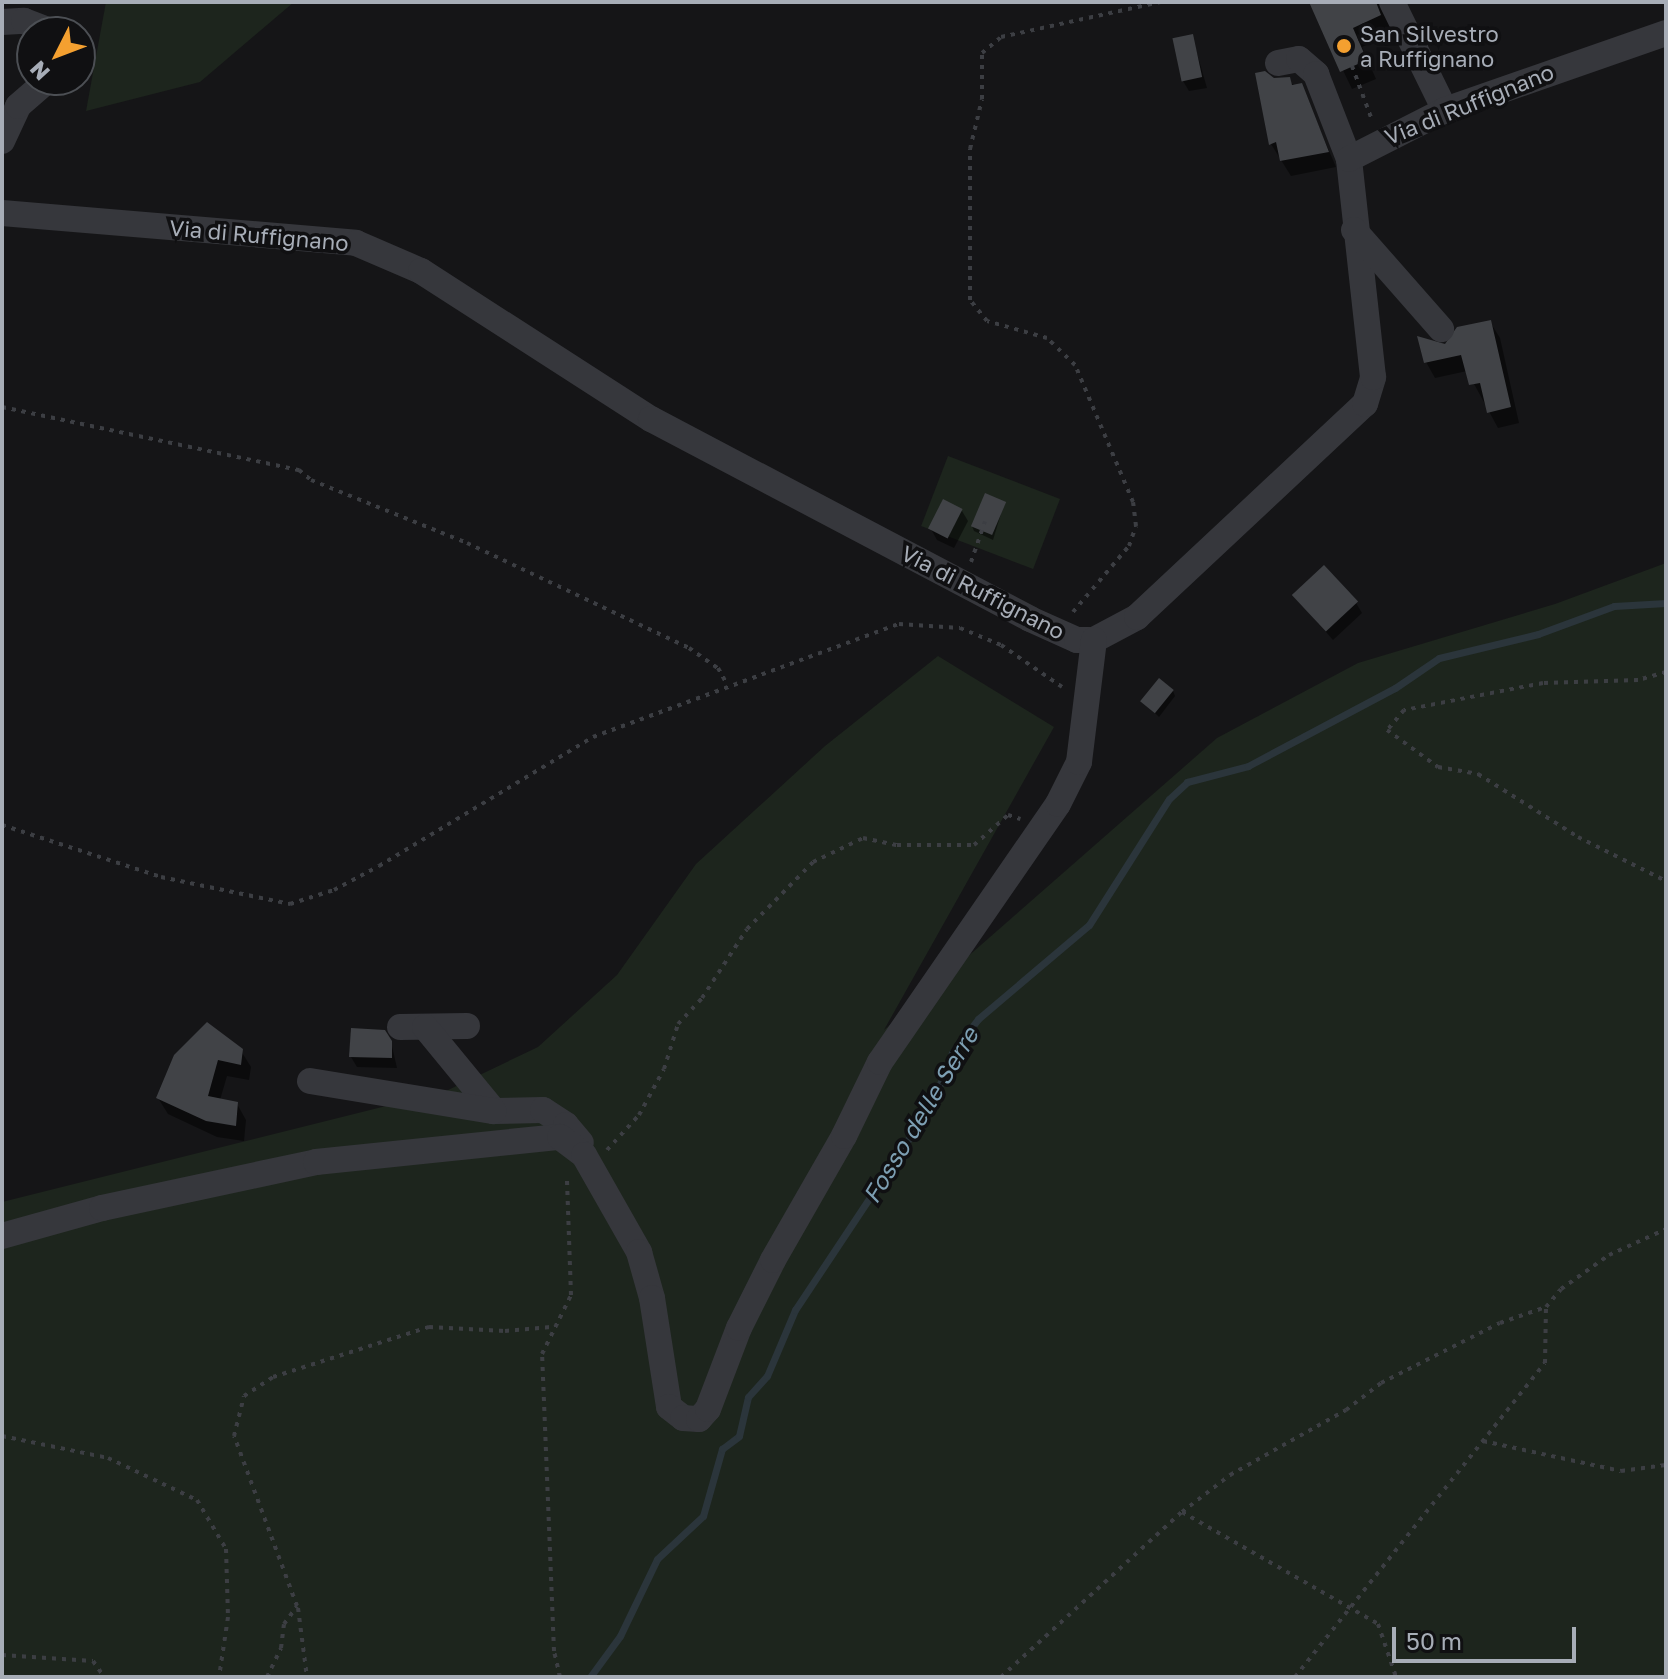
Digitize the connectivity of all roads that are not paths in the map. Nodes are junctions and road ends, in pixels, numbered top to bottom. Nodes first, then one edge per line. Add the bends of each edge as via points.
1 (1392, 2) edge
2 (1664, 29) edge
3 (1278, 63) dead end
4 (30, 96) edge
5 (1445, 110) junction
6 (2, 141) edge
7 (1349, 159) junction
8 (2, 213) edge
9 (1354, 230) junction
10 (1441, 329) dead end
11 (1084, 639) junction
12 (467, 1026) dead end
13 (310, 1081) dead end
14 (494, 1111) junction
15 (587, 1160) junction
16 (2, 1236) edge

1 - 5 street
2 - 5 street, Via di Ruffignano
3 - 7 street via 1299,59 1316,74
4 - 6 street via 18,106
5 - 7 street, Via di Ruffignano via 1379,139
7 - 9 street, Via di Ruffignano
8 - 11 street, Via di Ruffignano via 356,243 421,271 651,419 962,583
9 - 10 street
9 - 11 street, Via di Ruffignano via 1373,377 1365,404 1137,617
11 - 15 street via 1088,702 1079,762 1043,826 880,1062 773,1260 699,1419 683,1418 669,1407 639,1252
12 - 14 street via 413,1027
13 - 14 street
14 - 15 street via 543,1110 566,1125
15 - 16 street via 560,1137 316,1162 102,1208

